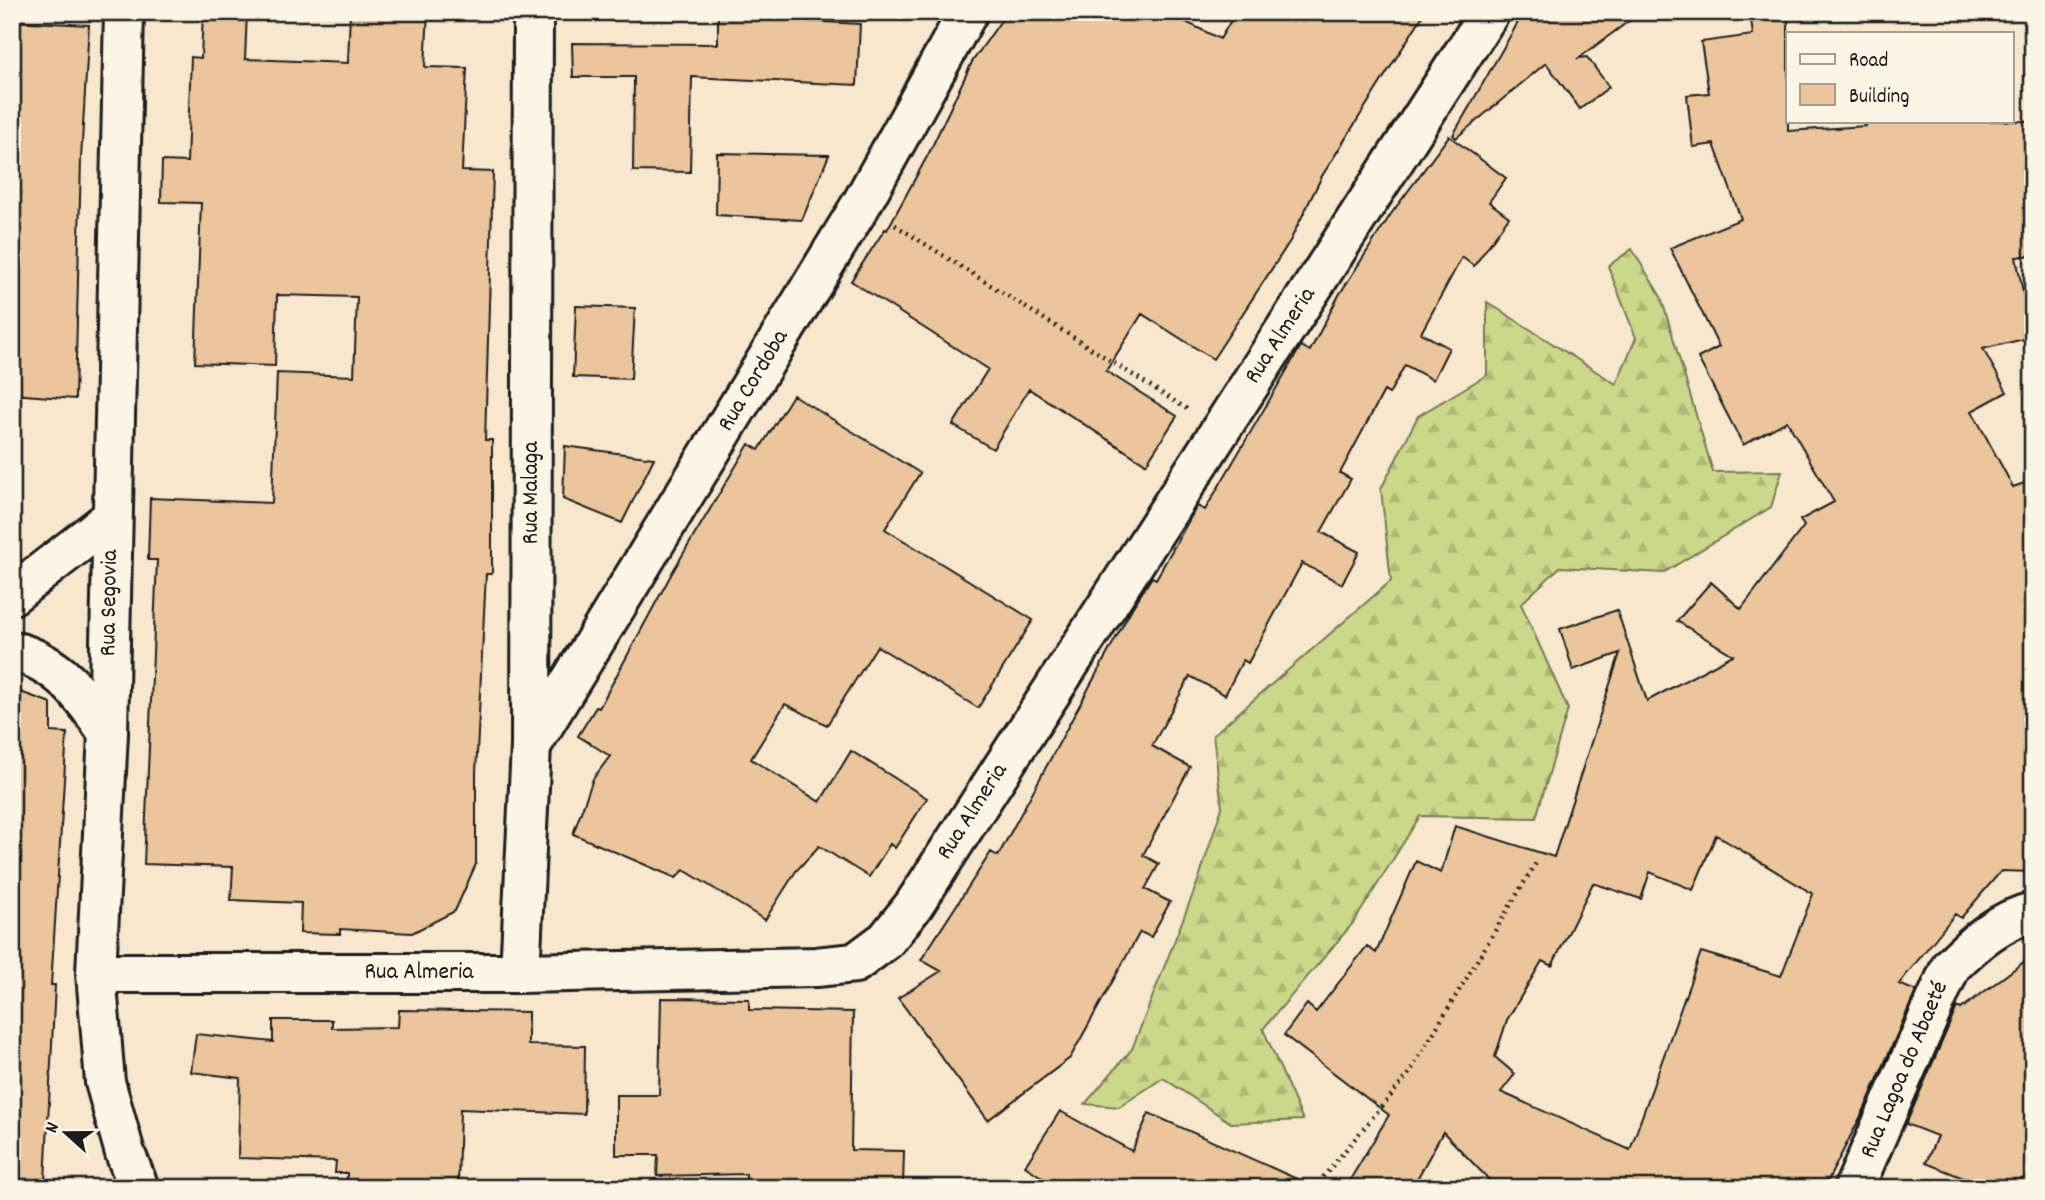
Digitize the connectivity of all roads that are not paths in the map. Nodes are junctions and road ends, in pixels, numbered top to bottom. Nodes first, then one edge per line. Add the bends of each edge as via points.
1 (124, 12) edge
2 (533, 12) edge
3 (1490, 12) edge
4 (963, 17) edge
5 (111, 518) junction
6 (12, 595) edge
7 (12, 651) edge
8 (108, 733) junction
9 (531, 746) junction
10 (2033, 912) edge
11 (96, 973) junction
12 (520, 974) junction
13 (139, 1188) edge
14 (1854, 1188) edge

1 - 5 street, Rua Segovia
2 - 9 street, Rua Malaga
3 - 12 street, Rua Almeria via 914,905 886,940 855,963 816,967
4 - 9 street, Rua Cordoba via 862,203
5 - 6 street
5 - 8 street, Rua Segovia
7 - 8 street via 51,666 79,691
8 - 11 street, Rua Segovia
9 - 12 street, Rua Malaga
10 - 14 street, Rua Lagoa do Abaeté via 2017,916 1977,940 1951,966
11 - 12 street, Rua Almeria
11 - 13 street, Rua Segovia via 105,1082

